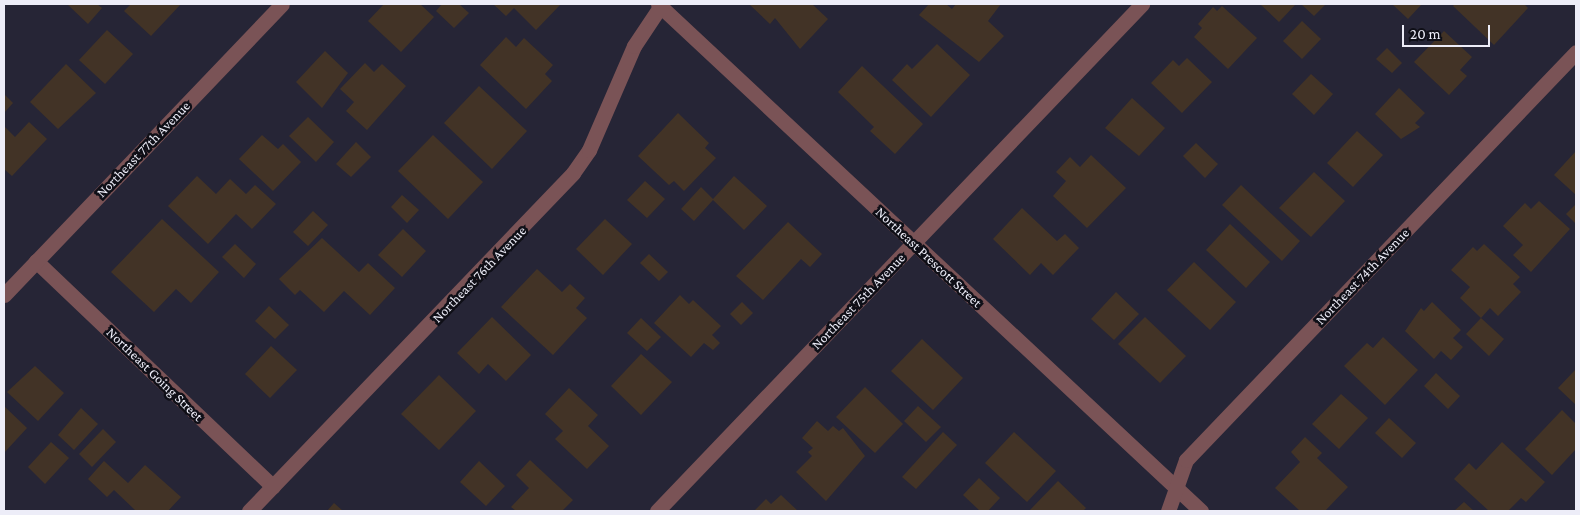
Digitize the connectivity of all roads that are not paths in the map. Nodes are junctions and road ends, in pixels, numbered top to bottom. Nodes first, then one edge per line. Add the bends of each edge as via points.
1 (282, 4) edge
2 (660, 4) edge
3 (1142, 4) edge
4 (1576, 52) edge
5 (914, 242) junction
6 (36, 261) junction
7 (4, 295) edge
8 (273, 487) junction
9 (1176, 488) junction
10 (249, 511) edge
11 (657, 511) edge
12 (1168, 511) edge
13 (1201, 511) edge

1 - 6 street, Northeast 77th Avenue
2 - 5 street, Northeast Prescott Street
2 - 8 street, Northeast 76th Avenue via 634,46 590,150 573,173
3 - 5 street, Northeast 75th Avenue
4 - 9 street, Northeast 74th Avenue via 1186,460
5 - 9 street, Northeast Prescott Street
5 - 11 street, Northeast 75th Avenue
6 - 7 street, Northeast 77th Avenue
6 - 8 street, Northeast Going Street
8 - 10 street, Northeast 76th Avenue
9 - 12 street, Northeast 74th Avenue
9 - 13 street, Northeast Prescott Street

